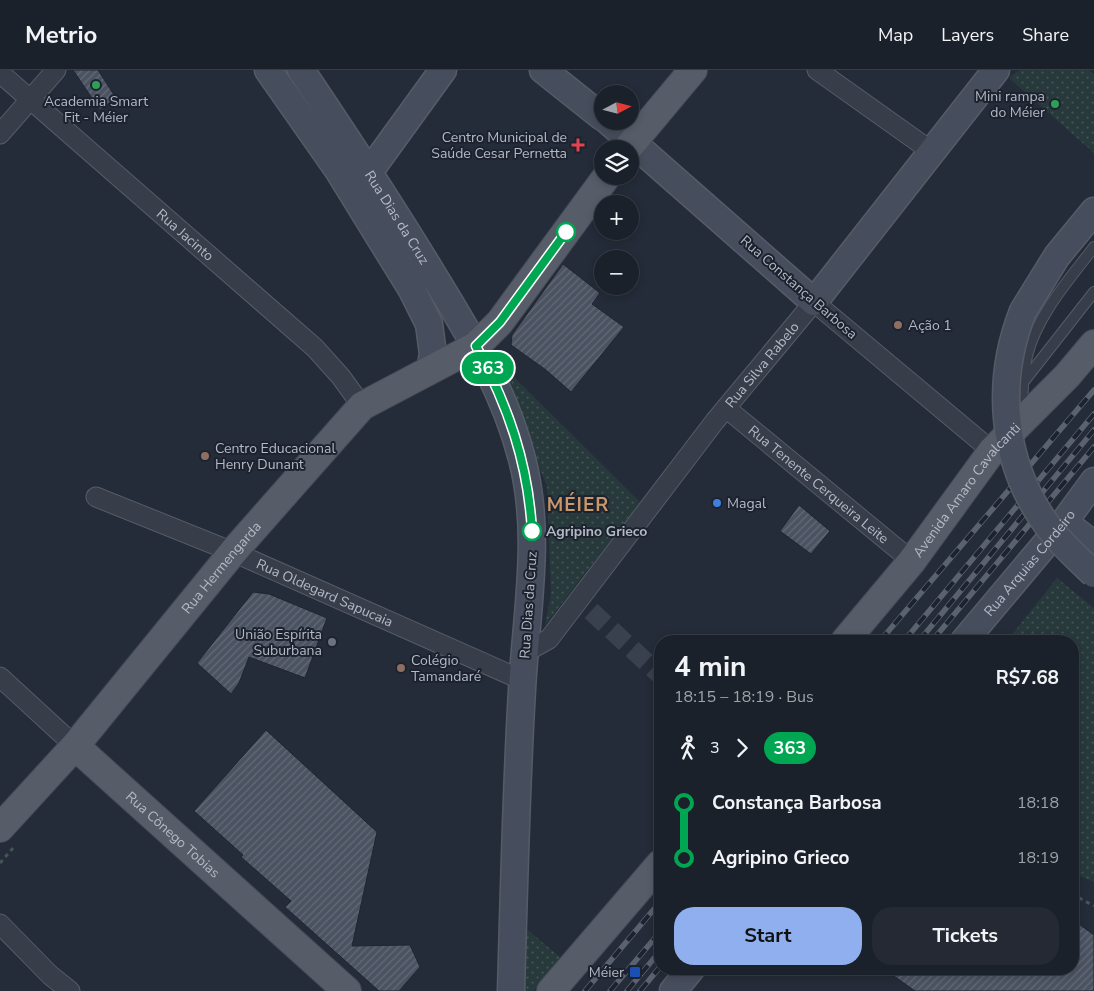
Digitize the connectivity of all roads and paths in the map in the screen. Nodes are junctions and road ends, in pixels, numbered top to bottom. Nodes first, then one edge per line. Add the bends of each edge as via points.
1 (56, 70) edge
2 (268, 70) edge
3 (301, 70) edge
4 (443, 70) edge
5 (544, 70) edge
6 (693, 70) edge
7 (817, 70) edge
8 (996, 70) edge
9 (0, 73) edge
10 (31, 98) junction
11 (594, 111) edge
12 (616, 130) edge
13 (0, 134) edge
14 (625, 140) edge
15 (633, 140) edge
16 (931, 151) junction
17 (639, 153) edge
18 (368, 172) junction
19 (600, 185) edge
20 (354, 195) junction
21 (1094, 211) edge
22 (1094, 247) edge
23 (1094, 292) edge
24 (814, 302) junction
25 (1094, 344) edge
26 (476, 346) junction
27 (430, 370) junction
28 (1024, 380) junction
29 (362, 406) junction
30 (726, 408) junction
31 (1022, 422) junction
32 (992, 451) junction
33 (1094, 482) edge
34 (96, 498) dead end
35 (1064, 522) junction
36 (1094, 545) edge
37 (233, 552) junction
38 (912, 561) junction
39 (1094, 574) edge
40 (850, 635) edge
41 (969, 635) edge
42 (524, 653) junction
43 (0, 678) edge
44 (522, 680) junction
45 (76, 746) junction
46 (8, 836) edge
47 (0, 863) edge
48 (654, 871) edge
49 (1079, 898) edge
50 (1094, 906) edge
51 (0, 924) edge
52 (686, 975) edge
53 (70, 991) edge
54 (347, 991) edge
55 (511, 991) edge
56 (552, 991) edge
57 (673, 991) edge

1 - 10 street
2 - 20 street, Rua Dias da Cruz
3 - 18 street, Rua Dias da Cruz
4 - 18 street
5 - 11 street
6 - 15 main road
7 - 16 street
8 - 16 street, Rua Silva Rabelo
9 - 10 street, Rua Jacinto
10 - 13 street
10 - 29 street, Rua Jacinto via 315,348
12 - 14 street, Rua Constança Barbosa
16 - 24 street, Rua Silva Rabelo
17 - 24 street, Rua Constança Barbosa
18 - 20 street
18 - 26 street, Rua Dias da Cruz
19 - 26 main road, Rua Hermengarda via 500,322
20 - 27 street, Rua Dias da Cruz via 429,324 433,354
21 - 39 street, bridge via 1051,264 1023,311 1013,336 1006,405 1010,446 1029,496 1047,525
22 - 28 lane via 1046,313 1027,355
23 - 28 lane
24 - 30 street, Rua Silva Rabelo
24 - 32 street, Rua Constança Barbosa
25 - 31 main road, Avenida Amaro Cavalcanti
26 - 27 main road, Rua Hermengarda
26 - 42 street, Rua Dias da Cruz via 500,390 515,432 531,501 533,537
27 - 29 main road, Rua Hermengarda
28 - 31 lane
29 - 37 main road, Rua Hermengarda
30 - 38 street, Rua Tenente Cerqueira Leite
30 - 42 street, Rua Silva Rabelo via 585,606 549,639
31 - 32 main road, Avenida Amaro Cavalcanti
32 - 38 main road, Avenida Amaro Cavalcanti
33 - 35 street, Rua Arquias Cordeiro
34 - 37 street, Rua Oldegard Sapucaia
35 - 36 street
35 - 41 street, Rua Arquias Cordeiro
37 - 44 street, Rua Oldegard Sapucaia
37 - 45 main road, Rua Hermengarda
38 - 40 main road, Avenida Amaro Cavalcanti
42 - 44 street, Rua Dias da Cruz
43 - 45 street, Rua Cônego Tobias
44 - 55 street, Rua Dias da Cruz
45 - 46 main road, Rua Hermengarda
45 - 54 main road, Rua Cônego Tobias
46 - 47 path
48 - 56 main road
49 - 50 path
51 - 53 street
52 - 57 street

